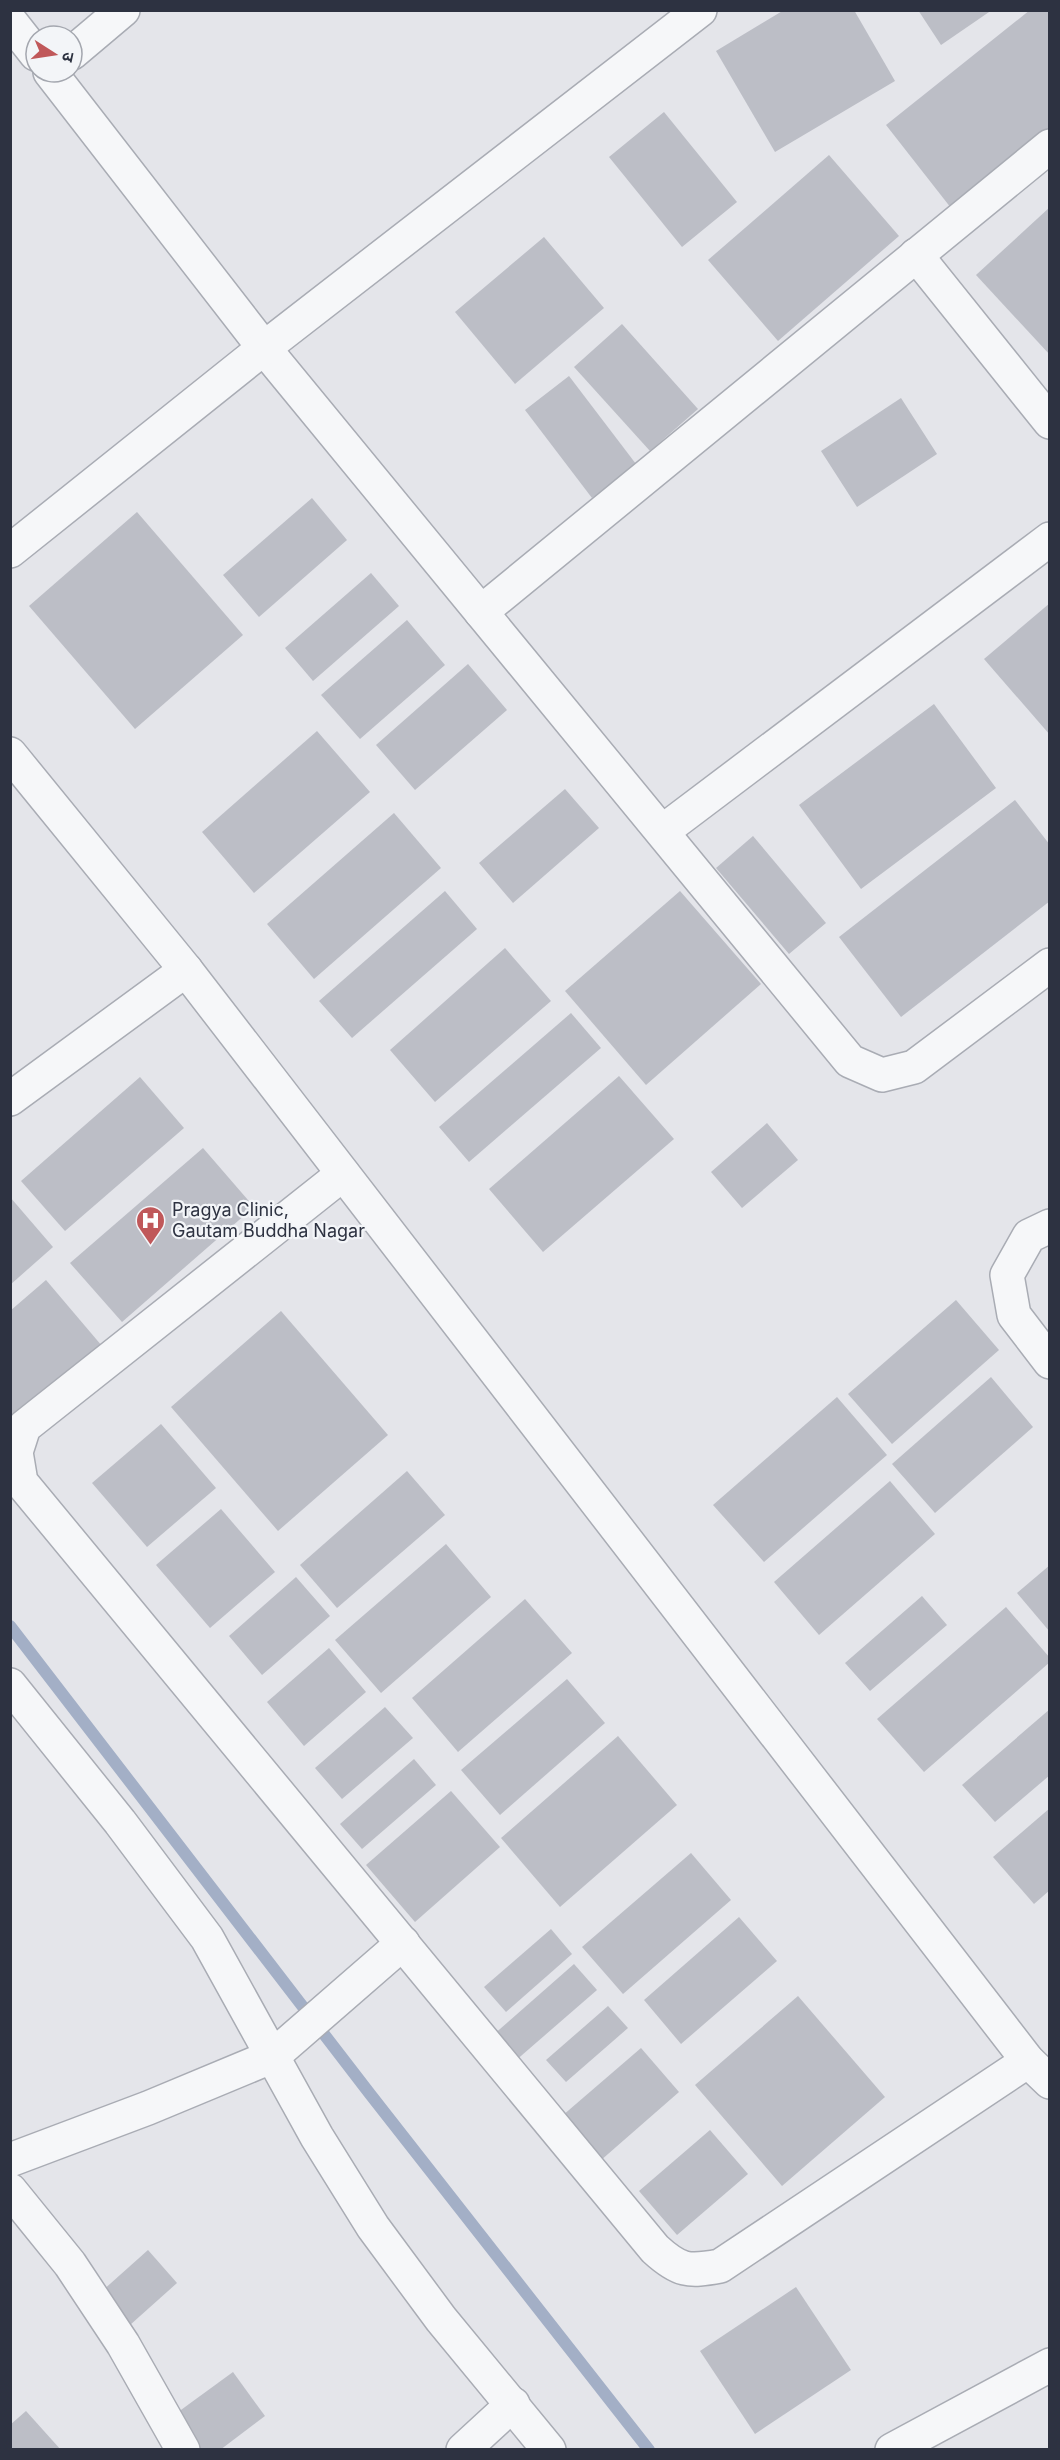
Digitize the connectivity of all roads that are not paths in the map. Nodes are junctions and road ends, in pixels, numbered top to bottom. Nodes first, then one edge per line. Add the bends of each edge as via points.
1 (123, 10) edge
2 (700, 10) edge
3 (10, 21) edge
4 (24, 39) edge
5 (84, 43) edge
6 (59, 84) edge
7 (1050, 146) edge
8 (916, 255) junction
9 (264, 348) junction
10 (1050, 422) edge
11 (1050, 539) edge
12 (10, 551) edge
13 (481, 612) junction
14 (10, 754) edge
15 (663, 831) junction
16 (1050, 965) edge
17 (186, 970) junction
18 (10, 1099) edge
19 (343, 1174) junction
20 (1050, 1226) edge
21 (1050, 1362) edge
22 (10, 1685) edge
23 (403, 1943) junction
24 (273, 2056) junction
25 (1039, 2071) edge
26 (10, 2160) edge
27 (10, 2190) edge
28 (1050, 2365) edge
29 (513, 2404) junction
30 (183, 2450) edge
31 (463, 2450) edge
32 (549, 2450) edge
33 (892, 2450) edge

1 - 5 street
2 - 9 street
3 - 4 street
6 - 9 street
7 - 8 street
8 - 10 street
8 - 13 street
9 - 12 street
9 - 13 street
11 - 15 street
13 - 15 street
14 - 17 street
15 - 16 street via 850,1061 882,1075 914,1067
17 - 18 street
17 - 19 street
19 - 23 street via 24,1427 16,1452 21,1482
19 - 25 street
20 - 21 street via 1029,1236 1007,1275 1014,1315
22 - 24 street via 207,1938
23 - 24 street
23 - 25 street via 655,2249 671,2264 692,2271 720,2266
24 - 26 street
24 - 29 street via 373,2227 441,2319
27 - 30 street via 70,2264 117,2335
28 - 33 street
29 - 31 street
29 - 32 street

